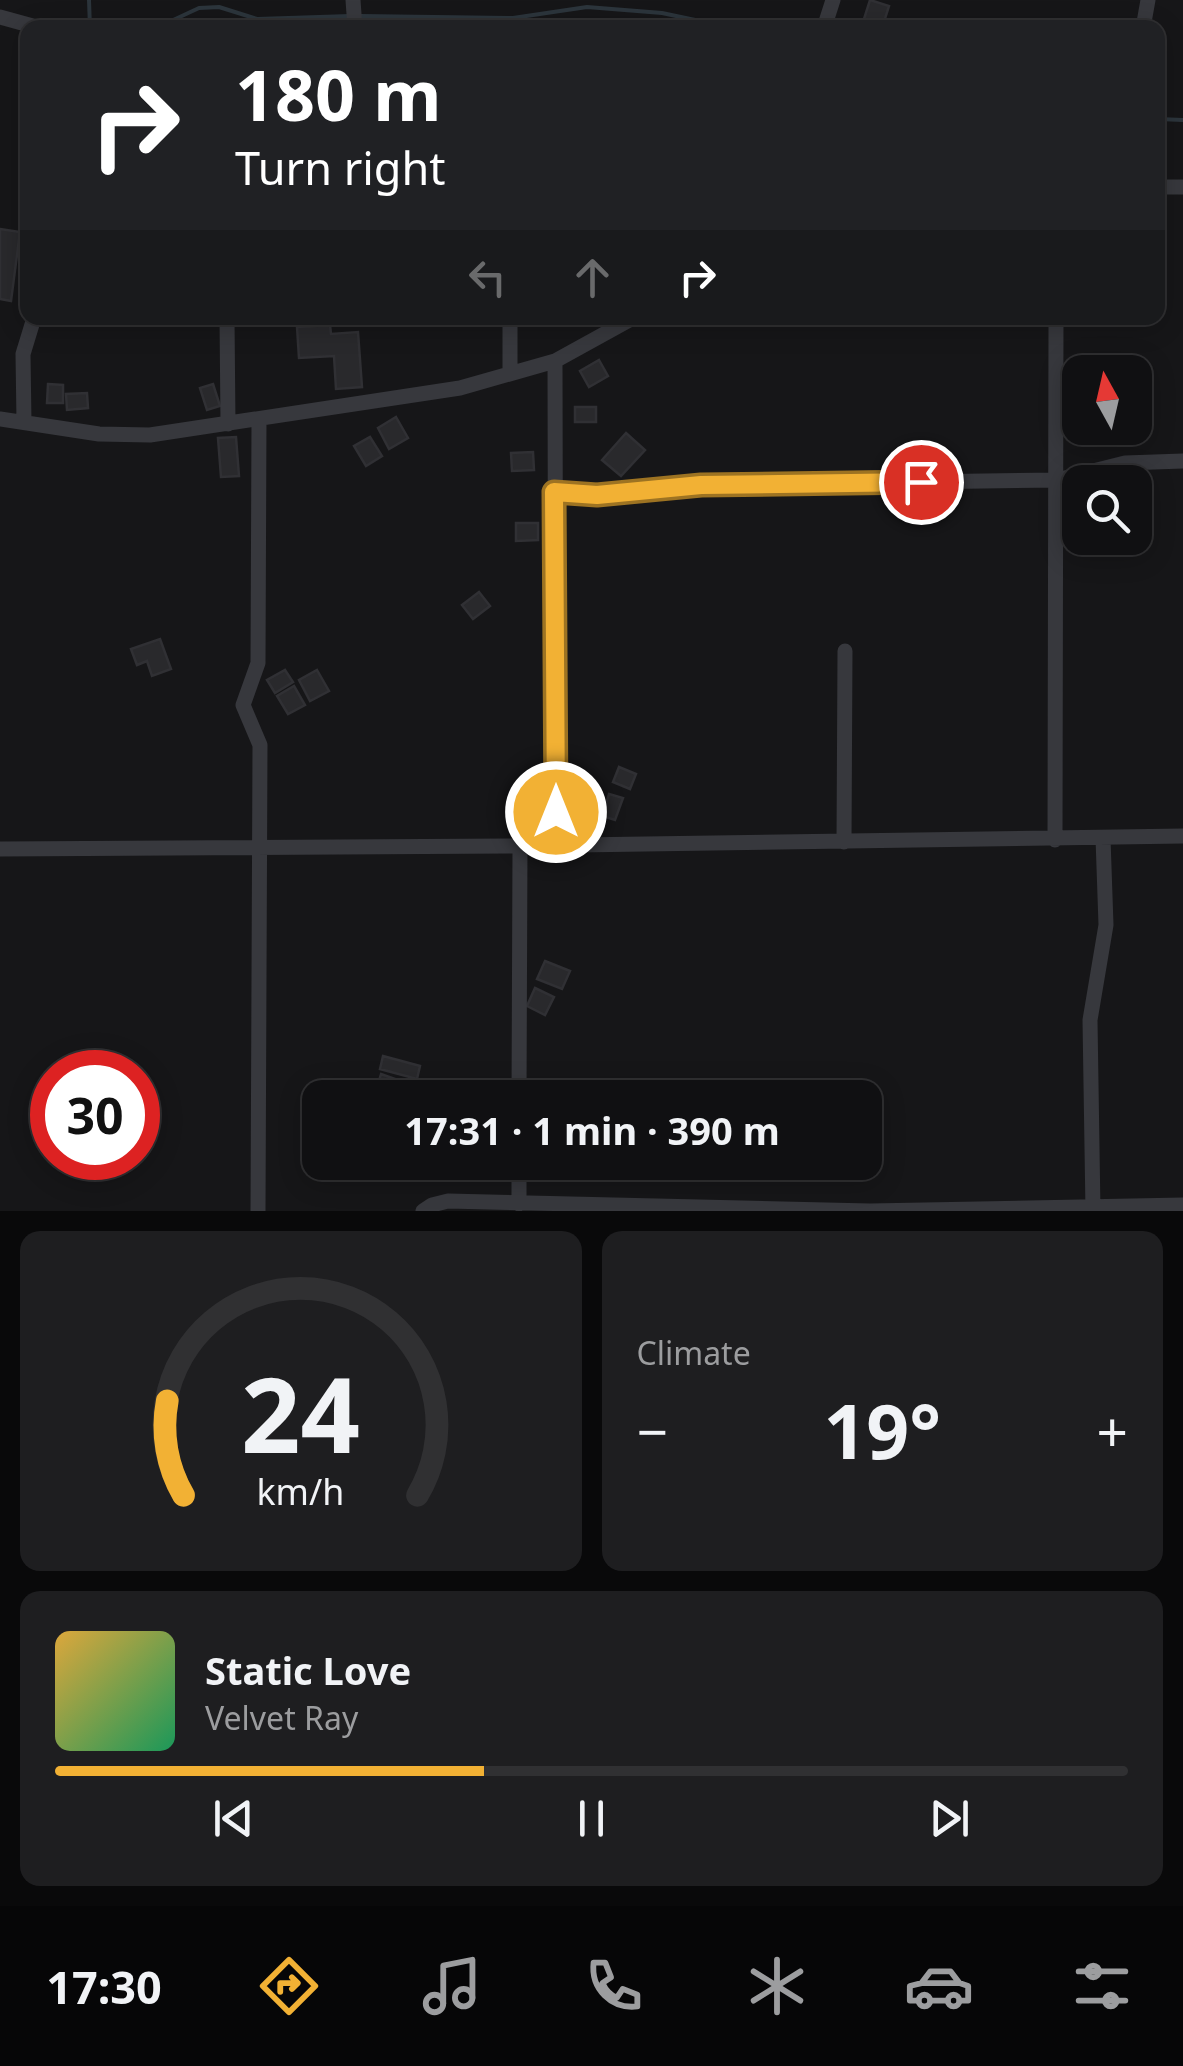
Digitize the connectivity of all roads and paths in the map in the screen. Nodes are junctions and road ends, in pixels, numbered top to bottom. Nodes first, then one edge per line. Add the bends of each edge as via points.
1 (32, 325) edge
2 (227, 325) edge
3 (510, 325) edge
4 (620, 325) edge
5 (1056, 325) edge
6 (555, 361) junction
7 (510, 374) junction
8 (0, 419) edge
9 (258, 419) junction
10 (24, 422) junction
11 (228, 424) junction
12 (1183, 462) edge
13 (1057, 480) junction
14 (554, 492) junction
15 (845, 651) dead end
16 (1183, 836) edge
17 (1103, 838) junction
18 (1055, 840) junction
19 (844, 842) junction
20 (259, 846) junction
21 (520, 846) junction
22 (556, 846) junction
23 (0, 850) edge
24 (520, 1080) edge
25 (519, 1180) edge
26 (519, 1204) junction
27 (1183, 1205) edge
28 (1093, 1209) edge
29 (704, 1210) edge
30 (780, 1210) edge
31 (258, 1211) edge
32 (423, 1211) edge
33 (870, 1211) edge

1 - 10 street via 24,354
2 - 11 street
3 - 7 street
4 - 6 street
5 - 13 street
6 - 7 street
6 - 14 street
7 - 9 street
8 - 10 street
9 - 11 street
9 - 20 street via 258,664 243,705 260,745
10 - 11 street via 150,436
12 - 13 street via 1124,464
13 - 14 street
13 - 18 street
14 - 22 street
15 - 19 street
16 - 17 street
17 - 18 street
17 - 28 street via 1106,925 1090,1020
18 - 19 street
19 - 22 street
20 - 21 street
20 - 23 street
20 - 31 street
21 - 22 street
21 - 24 street
25 - 26 street
26 - 29 street
26 - 32 street via 448,1201
27 - 28 street
28 - 33 street
29 - 30 street
30 - 33 street

